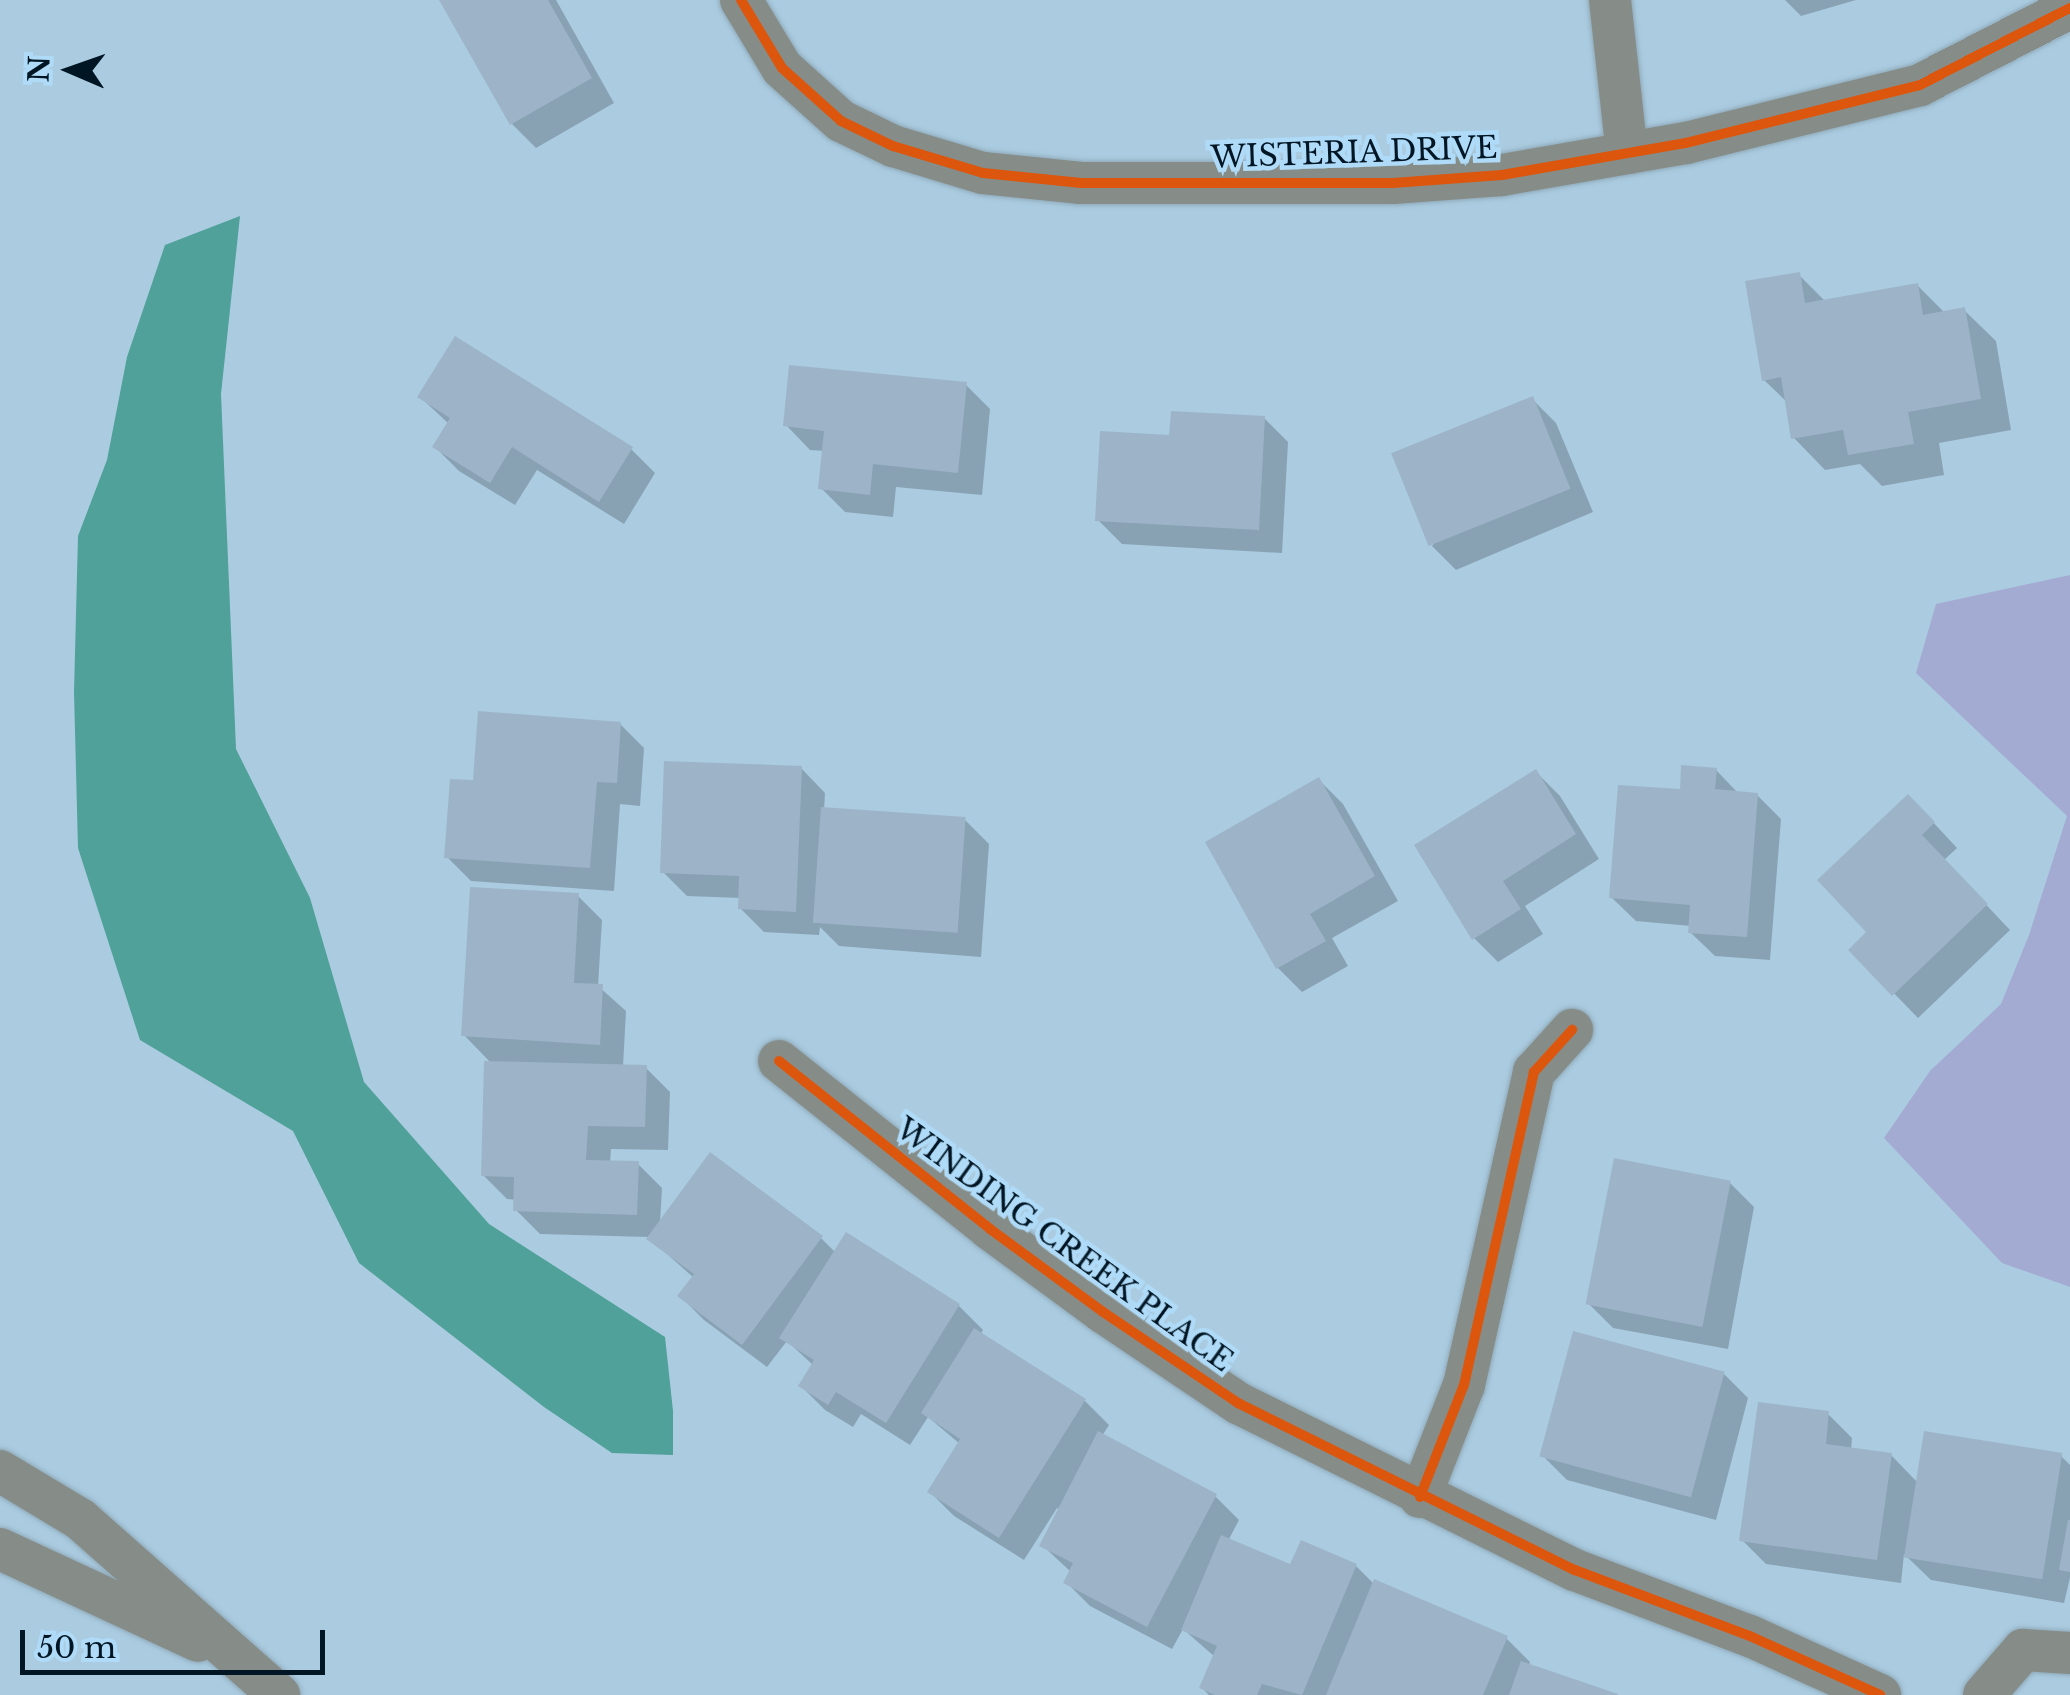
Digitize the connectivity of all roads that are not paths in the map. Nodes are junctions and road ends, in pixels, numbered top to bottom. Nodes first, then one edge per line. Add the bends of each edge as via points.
1 (742, 0) edge
2 (1610, 0) edge
3 (2070, 8) edge
4 (1628, 153) junction
5 (1572, 1030) dead end
6 (779, 1061) dead end
7 (0, 1472) edge
8 (1420, 1496) junction
9 (0, 1549) edge
10 (2070, 1653) edge
11 (239, 1661) junction
12 (279, 1695) edge
13 (1880, 1695) edge
14 (1984, 1695) edge

1 - 4 street, WISTERIA DRIVE via 782,68 841,121 893,146 983,174 1081,184 1394,183 1502,175
2 - 4 street
3 - 4 street, WISTERIA DRIVE via 1920,84 1791,120
5 - 8 street via 1534,1072 1464,1385
6 - 8 street, WINDING CREEK PLACE via 1103,1312 1238,1403
7 - 11 street via 80,1519
8 - 13 street, WINDING CREEK PLACE via 1575,1570 1750,1636
9 - 11 street
10 - 14 street via 2024,1650
11 - 12 street

